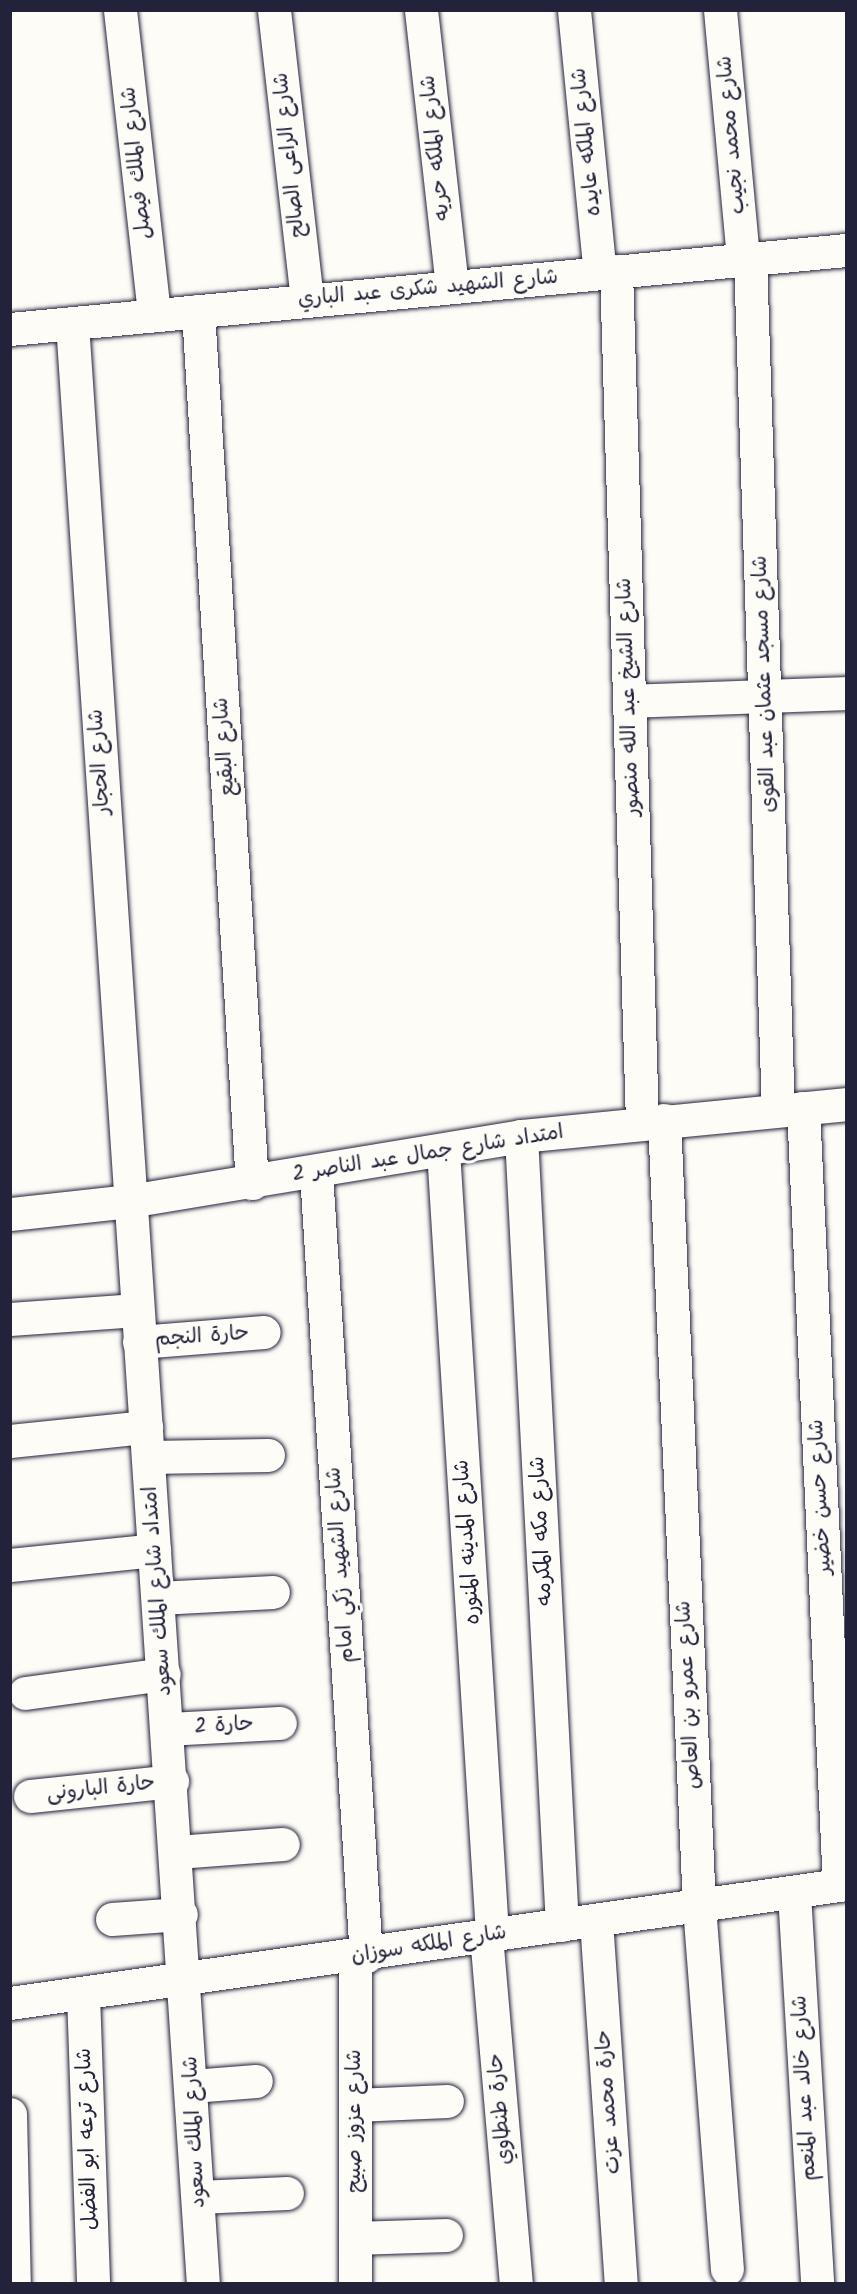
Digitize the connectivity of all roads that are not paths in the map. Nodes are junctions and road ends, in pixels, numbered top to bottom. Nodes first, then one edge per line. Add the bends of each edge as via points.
1 (120, 10) edge
2 (274, 10) edge
3 (421, 10) edge
4 (574, 10) edge
5 (720, 10) edge
6 (846, 250) edge
7 (747, 259) junction
8 (608, 272) junction
9 (452, 286) junction
10 (307, 300) junction
11 (198, 311) junction
12 (154, 315) junction
13 (72, 323) junction
14 (10, 329) edge
15 (846, 693) edge
16 (766, 696) junction
17 (629, 701) junction
18 (846, 1104) edge
19 (791, 1109) junction
20 (653, 1122) junction
21 (521, 1136) junction
22 (443, 1150) junction
23 (316, 1173) junction
24 (252, 1183) junction
25 (129, 1202) junction
26 (10, 1214) edge
27 (137, 1310) junction
28 (10, 1319) edge
29 (264, 1332) dead end
30 (139, 1342) junction
31 (10, 1441) edge
32 (147, 1442) junction
33 (268, 1455) dead end
34 (154, 1550) junction
35 (10, 1565) edge
36 (273, 1592) dead end
37 (158, 1598) junction
38 (164, 1674) junction
39 (25, 1693) dead end
40 (280, 1723) dead end
41 (168, 1730) junction
42 (172, 1781) junction
43 (30, 1796) dead end
44 (283, 1844) dead end
45 (177, 1852) junction
46 (843, 1885) edge
47 (794, 1893) junction
48 (699, 1906) junction
49 (181, 1914) junction
50 (112, 1919) dead end
51 (596, 1920) junction
52 (562, 1925) junction
53 (489, 1934) junction
54 (361, 1957) junction
55 (186, 1981) junction
56 (83, 1994) junction
57 (10, 2003) edge
58 (256, 2081) dead end
59 (192, 2086) junction
60 (447, 2101) dead end
61 (355, 2105) junction
62 (10, 2114) edge
63 (287, 2193) dead end
64 (198, 2197) junction
65 (446, 2235) dead end
66 (355, 2238) junction
67 (726, 2269) dead end
68 (14, 2283) edge
69 (93, 2283) edge
70 (203, 2283) edge
71 (355, 2283) edge
72 (516, 2283) edge
73 (621, 2283) edge
74 (817, 2283) edge

1 - 12 street, شارع الملك فيصل
2 - 10 street, شارع الراعى الصالح
3 - 9 street, شارع الملكه حريه
4 - 8 street, شارع الملكه عايده
5 - 7 street, شارع محمد نجيب
6 - 7 street, شارع الشهيد شكرى عبد الباري
7 - 8 street, شارع الشهيد شكرى عبد الباري
7 - 16 street, شارع مسجد عثمان عبد القوى
8 - 9 street, شارع الشهيد شكرى عبد الباري
8 - 17 street, شارع الشيخ عبد الله منصور
9 - 10 street, شارع الشهيد شكرى عبد الباري
10 - 11 street, شارع الشهيد شكرى عبد الباري
11 - 12 street, شارع الشهيد شكرى عبد الباري
11 - 24 street, شارع البقيع
12 - 13 street, شارع الشهيد شكرى عبد الباري
13 - 14 street, شارع الشهيد شكرى عبد الباري
13 - 25 street, شارع الحجار
15 - 16 street
16 - 17 street
16 - 19 street, شارع مسجد عثمان عبد القوى
17 - 20 street, شارع الشيخ عبد الله منصور
18 - 19 street, امتداد شارع جمال عبد الناصر 2
19 - 20 street, امتداد شارع جمال عبد الناصر 2
19 - 46 street, شارع حسن خضير
20 - 21 street, امتداد شارع جمال عبد الناصر 2
20 - 48 street, شارع عمرو بن العاص
21 - 22 street, امتداد شارع جمال عبد الناصر 2
21 - 52 street, شارع مكه المكرمه
22 - 23 street, امتداد شارع جمال عبد الناصر 2
22 - 53 street, شارع المدينه المنوره
23 - 24 street, امتداد شارع جمال عبد الناصر 2
23 - 54 street, شارع الشهيد زكي امام
24 - 25 street, امتداد شارع جمال عبد الناصر 2
25 - 26 street, امتداد شارع جمال عبد الناصر 2
25 - 27 street, امتداد شارع الملك سعود
27 - 28 street
27 - 30 street, امتداد شارع الملك سعود
29 - 30 street, حارة النجم
30 - 32 street, امتداد شارع الملك سعود
31 - 32 street
32 - 33 street
32 - 34 street, امتداد شارع الملك سعود
34 - 35 street
34 - 37 street, امتداد شارع الملك سعود
36 - 37 street
37 - 38 street, امتداد شارع الملك سعود
38 - 39 street
38 - 41 street, امتداد شارع الملك سعود
40 - 41 street, حارة 2
41 - 42 street, امتداد شارع الملك سعود
42 - 43 street, حارة البارونى
42 - 45 street, امتداد شارع الملك سعود
44 - 45 street
45 - 49 street, امتداد شارع الملك سعود
46 - 47 street, شارع الملكه سوزان
47 - 48 street, شارع الملكه سوزان
47 - 74 street, شارع خالد عبد المنعم
48 - 51 street, شارع الملكه سوزان
48 - 67 street, شارع عمرو بن العاص
49 - 50 street
49 - 55 street, امتداد شارع الملك سعود
51 - 52 street, شارع الملكه سوزان
51 - 73 street, حارة محمد عزت
52 - 53 street, شارع الملكه سوزان
53 - 54 street, شارع الملكه سوزان
53 - 72 street, حارة طنطاوي
54 - 55 street, شارع الملكه سوزان
54 - 61 street, شارع عزوز صبيح
55 - 56 street, شارع الملكه سوزان
55 - 59 street, شارع الملك سعود
56 - 57 street, شارع الملكه سوزان
56 - 69 street, شارع ترعه ابو الفضل
58 - 59 street
59 - 64 street, شارع الملك سعود
60 - 61 street
61 - 66 street, شارع عزوز صبيح
62 - 68 street
63 - 64 street
64 - 70 street, شارع الملك سعود
65 - 66 street
66 - 71 street, شارع عزوز صبيح

